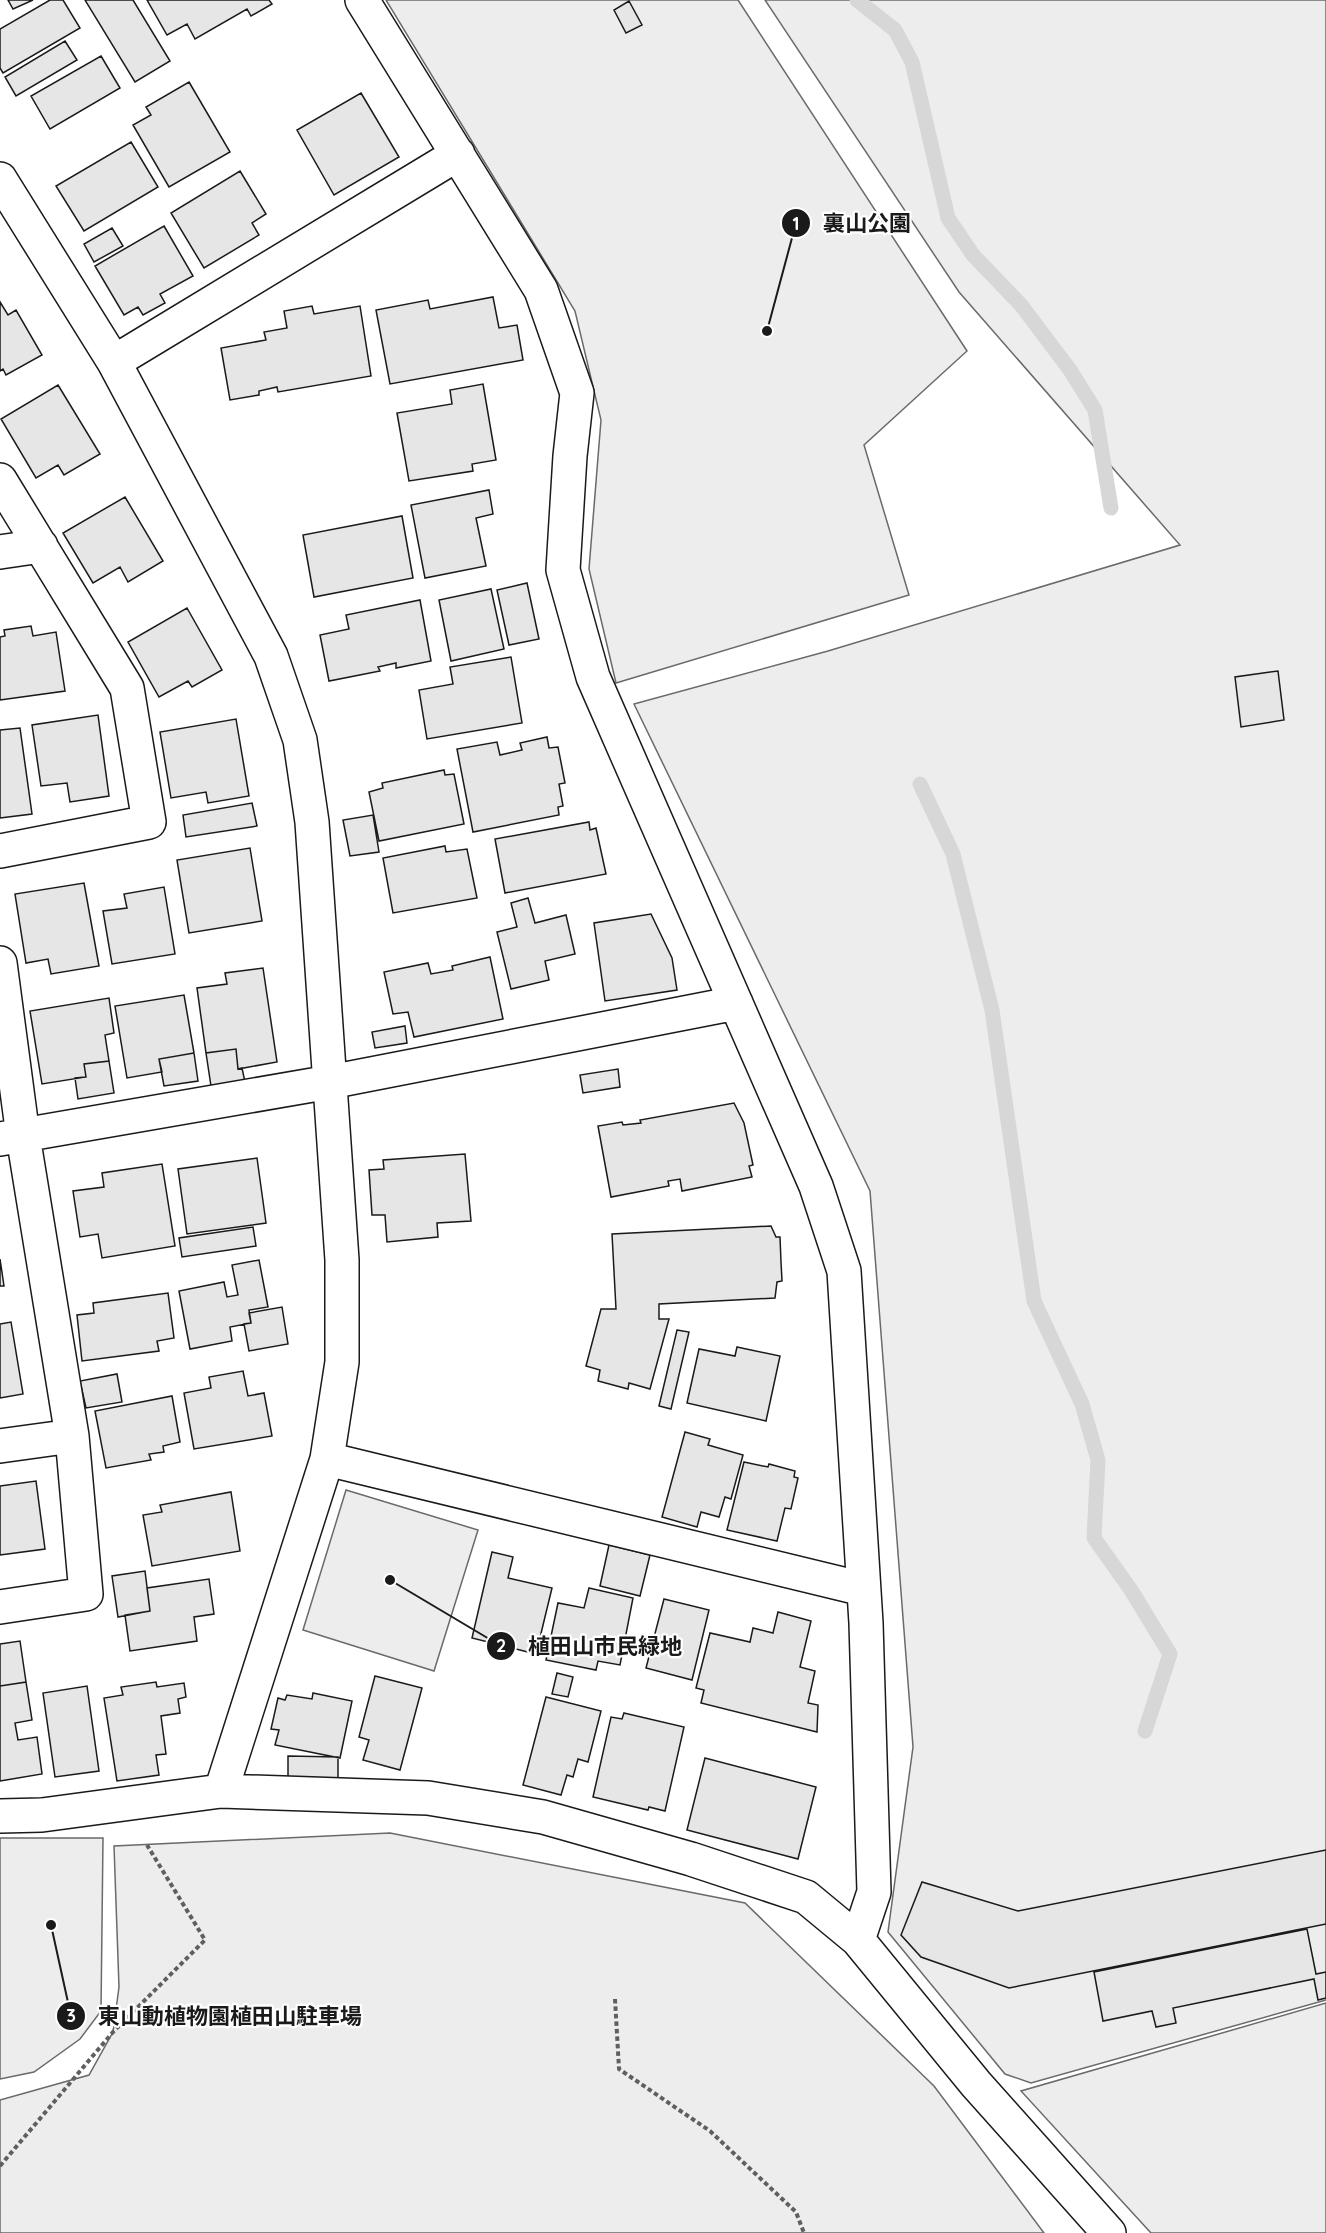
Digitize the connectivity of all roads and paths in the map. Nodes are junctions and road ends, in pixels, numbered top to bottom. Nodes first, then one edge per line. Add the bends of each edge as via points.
1 (362, 0) edge
2 (458, 154) junction
3 (0, 179) edge
4 (114, 362) junction
5 (0, 480) edge
6 (40, 546) junction
7 (0, 552) edge
8 (0, 851) edge
9 (0, 963) edge
10 (736, 1003) junction
11 (330, 1082) junction
12 (11, 1138) edge
13 (72, 1436) junction
14 (0, 1446) edge
15 (327, 1459) junction
16 (863, 1588) junction
17 (0, 1607) edge
18 (221, 1791) junction
19 (122, 1804) junction
20 (0, 1816) edge
21 (858, 1940) junction
22 (615, 2000) dead end
23 (0, 2166) edge
24 (804, 2233) edge
25 (1109, 2233) edge

1 - 2 street
2 - 4 street
2 - 10 street via 541,290 576,393 563,570 593,677
3 - 4 street
4 - 11 street via 271,656 300,740 312,822
5 - 6 street
6 - 7 street
6 - 8 street via 127,688 149,822
9 - 12 street
10 - 11 street
10 - 16 street via 816,1186 844,1271
11 - 12 street
11 - 15 street via 342,1260 342,1362
12 - 13 street
13 - 14 street
13 - 17 street via 86,1594
15 - 16 street
15 - 18 street
16 - 21 street via 874,1892
18 - 19 street
18 - 21 street via 428,1798 543,1817 806,1897
19 - 20 street via 42,1815
19 - 23 path via 205,1940 113,2032
21 - 25 street via 976,2084
22 - 24 path via 619,2069 710,2131 796,2212

